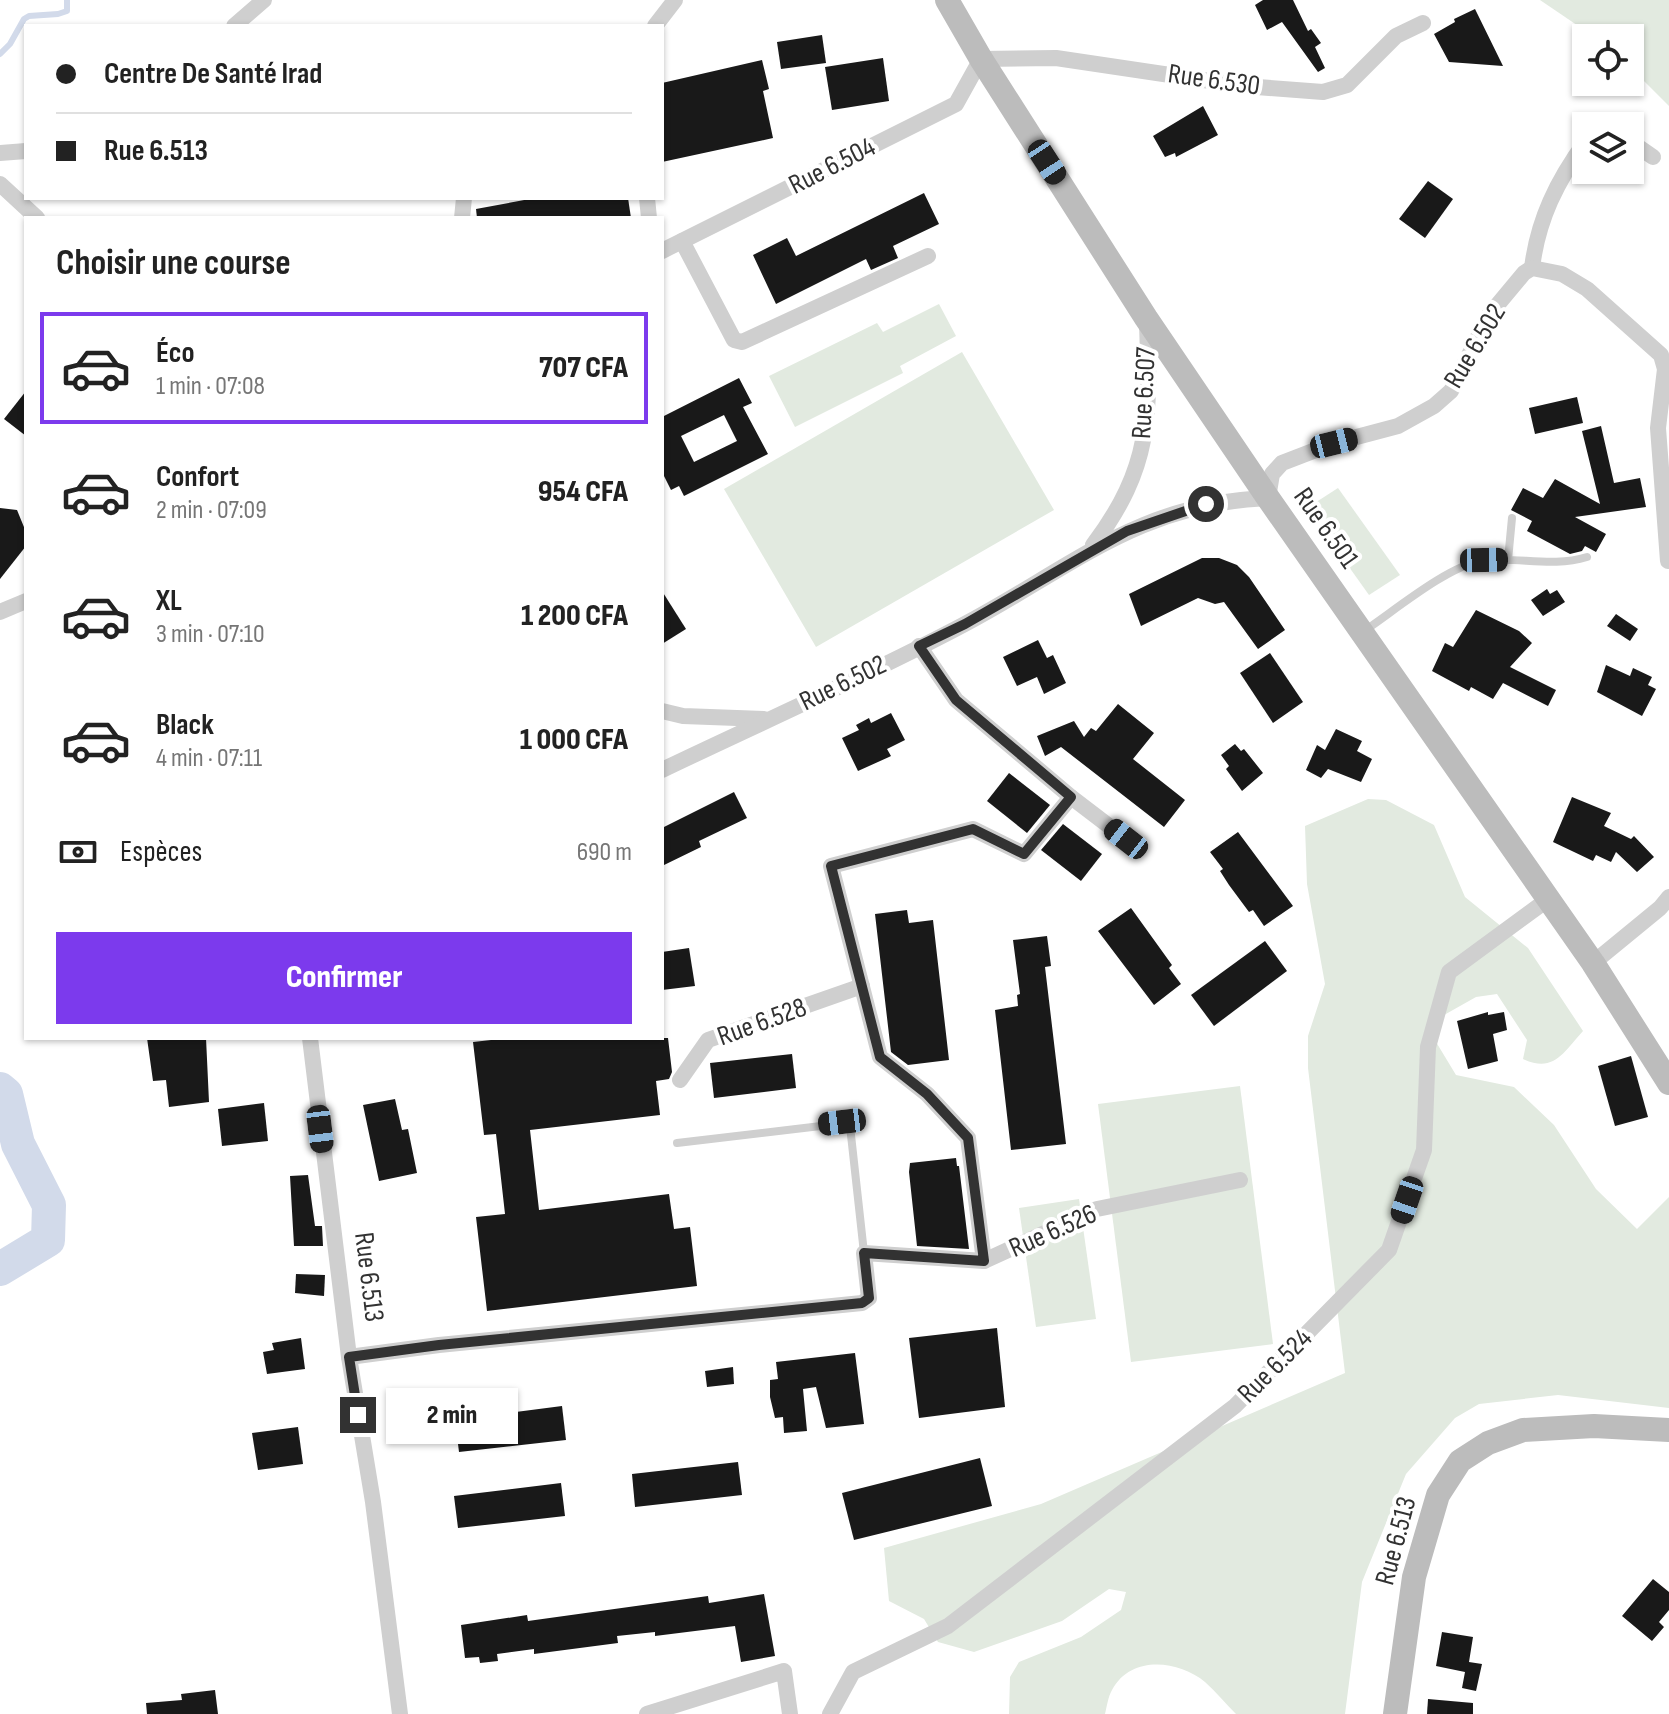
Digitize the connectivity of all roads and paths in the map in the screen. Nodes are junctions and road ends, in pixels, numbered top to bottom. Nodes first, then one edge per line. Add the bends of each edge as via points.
1 (264, 0) edge
2 (675, 0) edge
3 (947, 0) edge
4 (1423, 23) dead end
5 (236, 24) edge
6 (657, 24) edge
7 (981, 59) junction
8 (24, 151) edge
9 (1644, 151) edge
10 (0, 153) edge
11 (1653, 157) dead end
12 (1572, 161) edge
13 (0, 184) edge
14 (35, 216) edge
15 (682, 241) junction
16 (664, 250) edge
17 (928, 256) dead end
18 (1532, 268) junction
19 (1146, 318) junction
20 (1268, 498) junction
21 (1512, 518) dead end
22 (1090, 550) junction
23 (1587, 557) dead end
24 (1508, 560) junction
25 (1668, 561) edge
26 (24, 602) edge
27 (0, 612) edge
28 (1363, 632) junction
29 (919, 646) junction
30 (664, 711) edge
31 (769, 719) junction
32 (664, 769) edge
33 (1071, 797) junction
34 (1126, 839) dead end
35 (1669, 897) edge
36 (1547, 900) junction
37 (1593, 963) junction
38 (862, 986) junction
39 (310, 1040) edge
40 (680, 1080) dead end
41 (1669, 1083) edge
42 (677, 1143) dead end
43 (1240, 1180) dead end
44 (864, 1253) junction
45 (984, 1261) junction
46 (349, 1357) junction
47 (1669, 1430) edge
48 (400, 1714) edge
49 (647, 1714) edge
50 (790, 1714) edge
51 (830, 1714) edge
52 (1395, 1714) edge

1 - 5 street
2 - 6 street
3 - 7 street, Rue 6.501
4 - 7 street, Rue 6.530 via 1396,36 1347,85 1323,92 1244,86 1056,58
7 - 15 street, Rue 6.504 via 956,104
7 - 19 street, Rue 6.501
8 - 10 street
9 - 11 street
12 - 18 street via 1543,215
13 - 14 street
15 - 16 street, Rue 6.504
15 - 17 street via 734,340 747,341
18 - 20 street, Rue 6.502 via 1489,315 1451,391 1434,406 1398,426 1282,463 1272,474
18 - 25 street via 1562,274 1587,289 1661,355 1665,369 1658,428
19 - 20 street, Rue 6.501
19 - 22 street, Rue 6.507 via 1144,445 1135,475
20 - 22 street, Rue 6.502 via 1230,500 1174,513
20 - 28 street, Rue 6.501
21 - 24 lane
22 - 29 street, Rue 6.502
23 - 24 lane via 1544,563
24 - 28 lane via 1460,568
26 - 27 street
28 - 36 street, Rue 6.501
29 - 31 street, Rue 6.502
29 - 33 street via 956,700
30 - 31 street
31 - 32 street, Rue 6.502
33 - 34 street
33 - 38 street via 1024,854 973,829 831,866
35 - 37 street
36 - 37 street, Rue 6.501
36 - 51 street, Rue 6.524 via 1449,972 1428,1047 1424,1150 1389,1250 1235,1406 948,1626 853,1672
37 - 41 street, Rue 6.501
38 - 40 street, Rue 6.528 via 708,1040
38 - 45 street via 880,1057 927,1094 968,1138
39 - 46 street, Rue 6.513
42 - 44 lane via 842,1122 850,1126
43 - 45 street, Rue 6.526 via 1097,1209
44 - 45 street, Rue 6.526
44 - 46 street via 869,1298 862,1303
46 - 48 street, Rue 6.513
47 - 52 street, Rue 6.513 via 1523,1430 1460,1461 1438,1495 1414,1577
49 - 50 street via 784,1671

